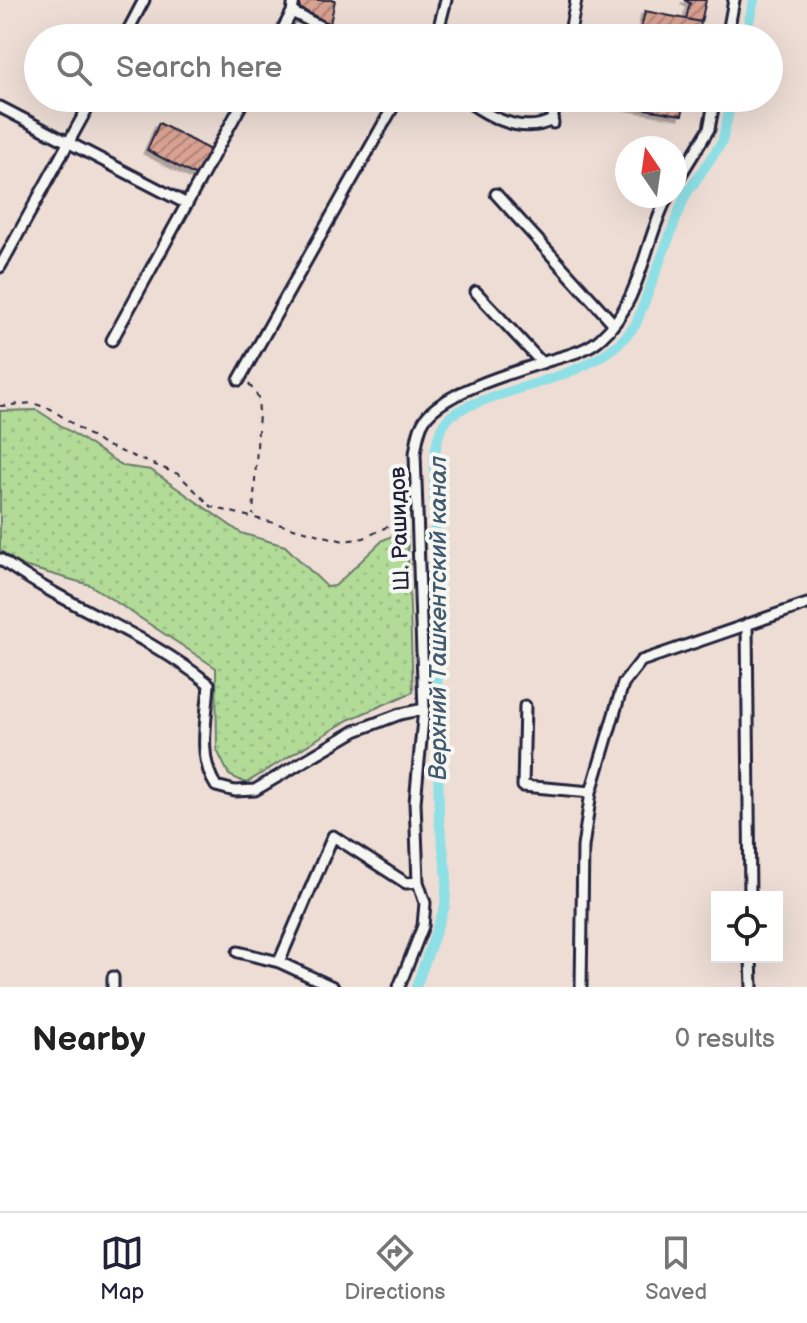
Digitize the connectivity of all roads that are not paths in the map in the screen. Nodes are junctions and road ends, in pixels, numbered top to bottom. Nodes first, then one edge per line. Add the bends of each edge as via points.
1 (144, 0) edge
2 (294, 0) edge
3 (446, 0) edge
4 (576, 0) edge
5 (734, 0) edge
6 (292, 12) junction
7 (131, 24) edge
8 (286, 24) edge
9 (316, 24) edge
10 (440, 24) edge
11 (572, 24) edge
12 (730, 24) edge
13 (0, 107) edge
14 (86, 112) edge
15 (237, 112) edge
16 (390, 112) edge
17 (487, 112) edge
18 (555, 112) edge
19 (712, 112) edge
20 (69, 143) junction
21 (687, 165) edge
22 (496, 194) dead end
23 (187, 204) junction
24 (662, 208) edge
25 (0, 267) edge
26 (476, 292) dead end
27 (613, 323) junction
28 (112, 340) dead end
29 (542, 363) junction
30 (239, 380) road end
31 (0, 559) edge
32 (807, 604) edge
33 (747, 624) junction
34 (525, 706) dead end
35 (424, 709) junction
36 (591, 792) junction
37 (418, 882) junction
38 (750, 891) edge
39 (238, 952) dead end
40 (279, 962) junction
41 (751, 963) edge
42 (333, 987) edge
43 (399, 987) edge
44 (581, 987) edge
45 (752, 987) edge

1 - 7 street
2 - 6 street
3 - 10 street
4 - 11 street
5 - 12 street
6 - 8 street
6 - 9 street
13 - 20 street
14 - 20 street
15 - 23 street
16 - 30 street
17 - 18 street via 526,126 553,121
19 - 21 street via 709,129
20 - 23 street
20 - 25 street
22 - 27 street
23 - 28 street
24 - 27 street, Ш. Рашидов via 633,290
26 - 29 street
27 - 29 street, Ш. Рашидов via 588,347
29 - 35 street, Ш. Рашидов via 441,403 423,421 415,454
31 - 35 street via 185,664 209,684 207,772 216,786 255,790 355,731
32 - 33 street
33 - 36 street via 641,661 623,684
33 - 38 street
34 - 36 street via 523,786
35 - 37 street, Ш. Рашидов via 415,802
36 - 44 street via 583,847
37 - 40 street via 406,883 333,836
37 - 43 street, Ш. Рашидов via 425,903 423,926
39 - 40 street
40 - 42 street
41 - 45 street

